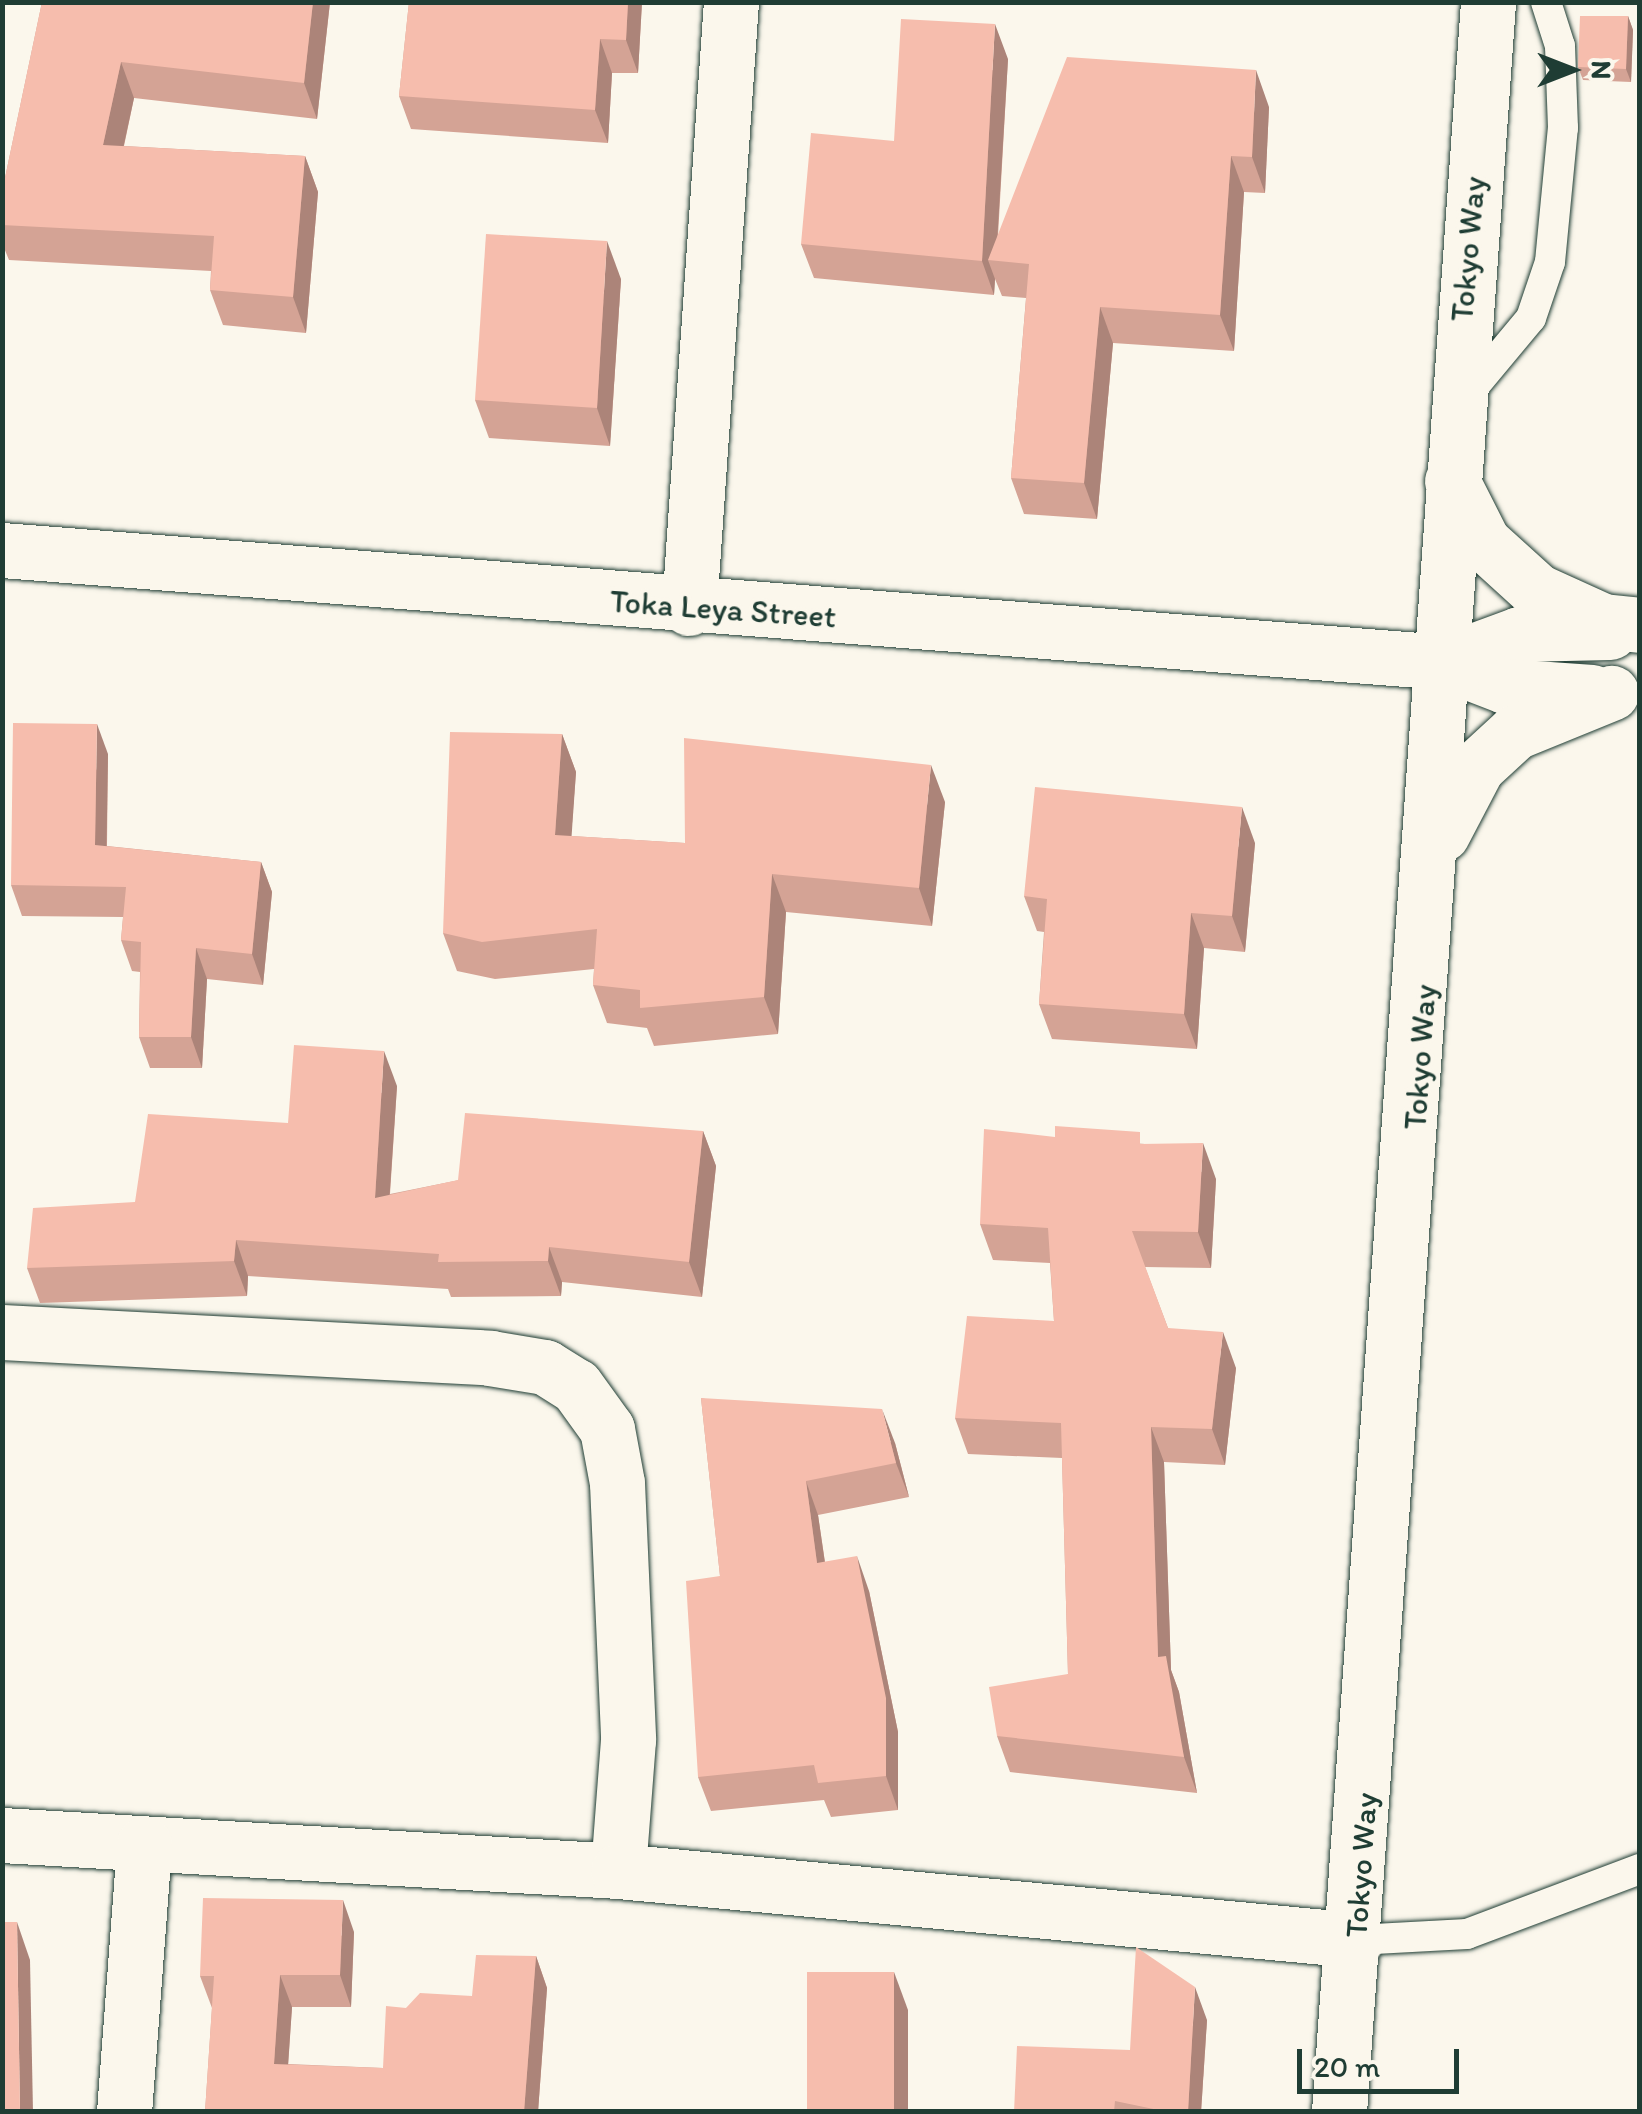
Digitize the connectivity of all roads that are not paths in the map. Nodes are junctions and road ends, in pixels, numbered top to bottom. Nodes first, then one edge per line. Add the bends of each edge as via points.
1 (732, 2) edge
2 (1488, 2) edge
3 (1546, 2) edge
4 (1456, 408) junction
5 (1451, 478) junction
6 (2, 550) edge
7 (688, 608) junction
8 (1640, 628) edge
9 (1443, 662) junction
10 (1625, 694) edge
11 (1434, 859) junction
12 (2, 1332) edge
13 (2, 1835) edge
14 (144, 1844) junction
15 (1640, 1869) edge
16 (618, 1871) junction
17 (1356, 1940) junction
18 (124, 2112) edge
19 (1339, 2112) edge

1 - 7 street
2 - 4 street, Tokyo Way
3 - 4 lane via 1560,46 1562,128 1550,262 1531,318
4 - 5 street, Tokyo Way
5 - 8 street via 1484,542 1536,592 1603,621
5 - 9 street, Tokyo Way
6 - 7 street, Toka Leya Street
7 - 9 street, Toka Leya Street
8 - 9 street via 1518,634
9 - 10 street via 1505,686
9 - 11 street, Tokyo Way
10 - 11 street via 1561,708 1490,755 1450,810
11 - 17 street, Tokyo Way
12 - 16 street via 490,1358 545,1368 576,1386 607,1430 617,1484 628,1740
13 - 14 street
14 - 16 street
14 - 18 street
15 - 17 lane via 1467,1934
16 - 17 street
17 - 19 street, Tokyo Way

